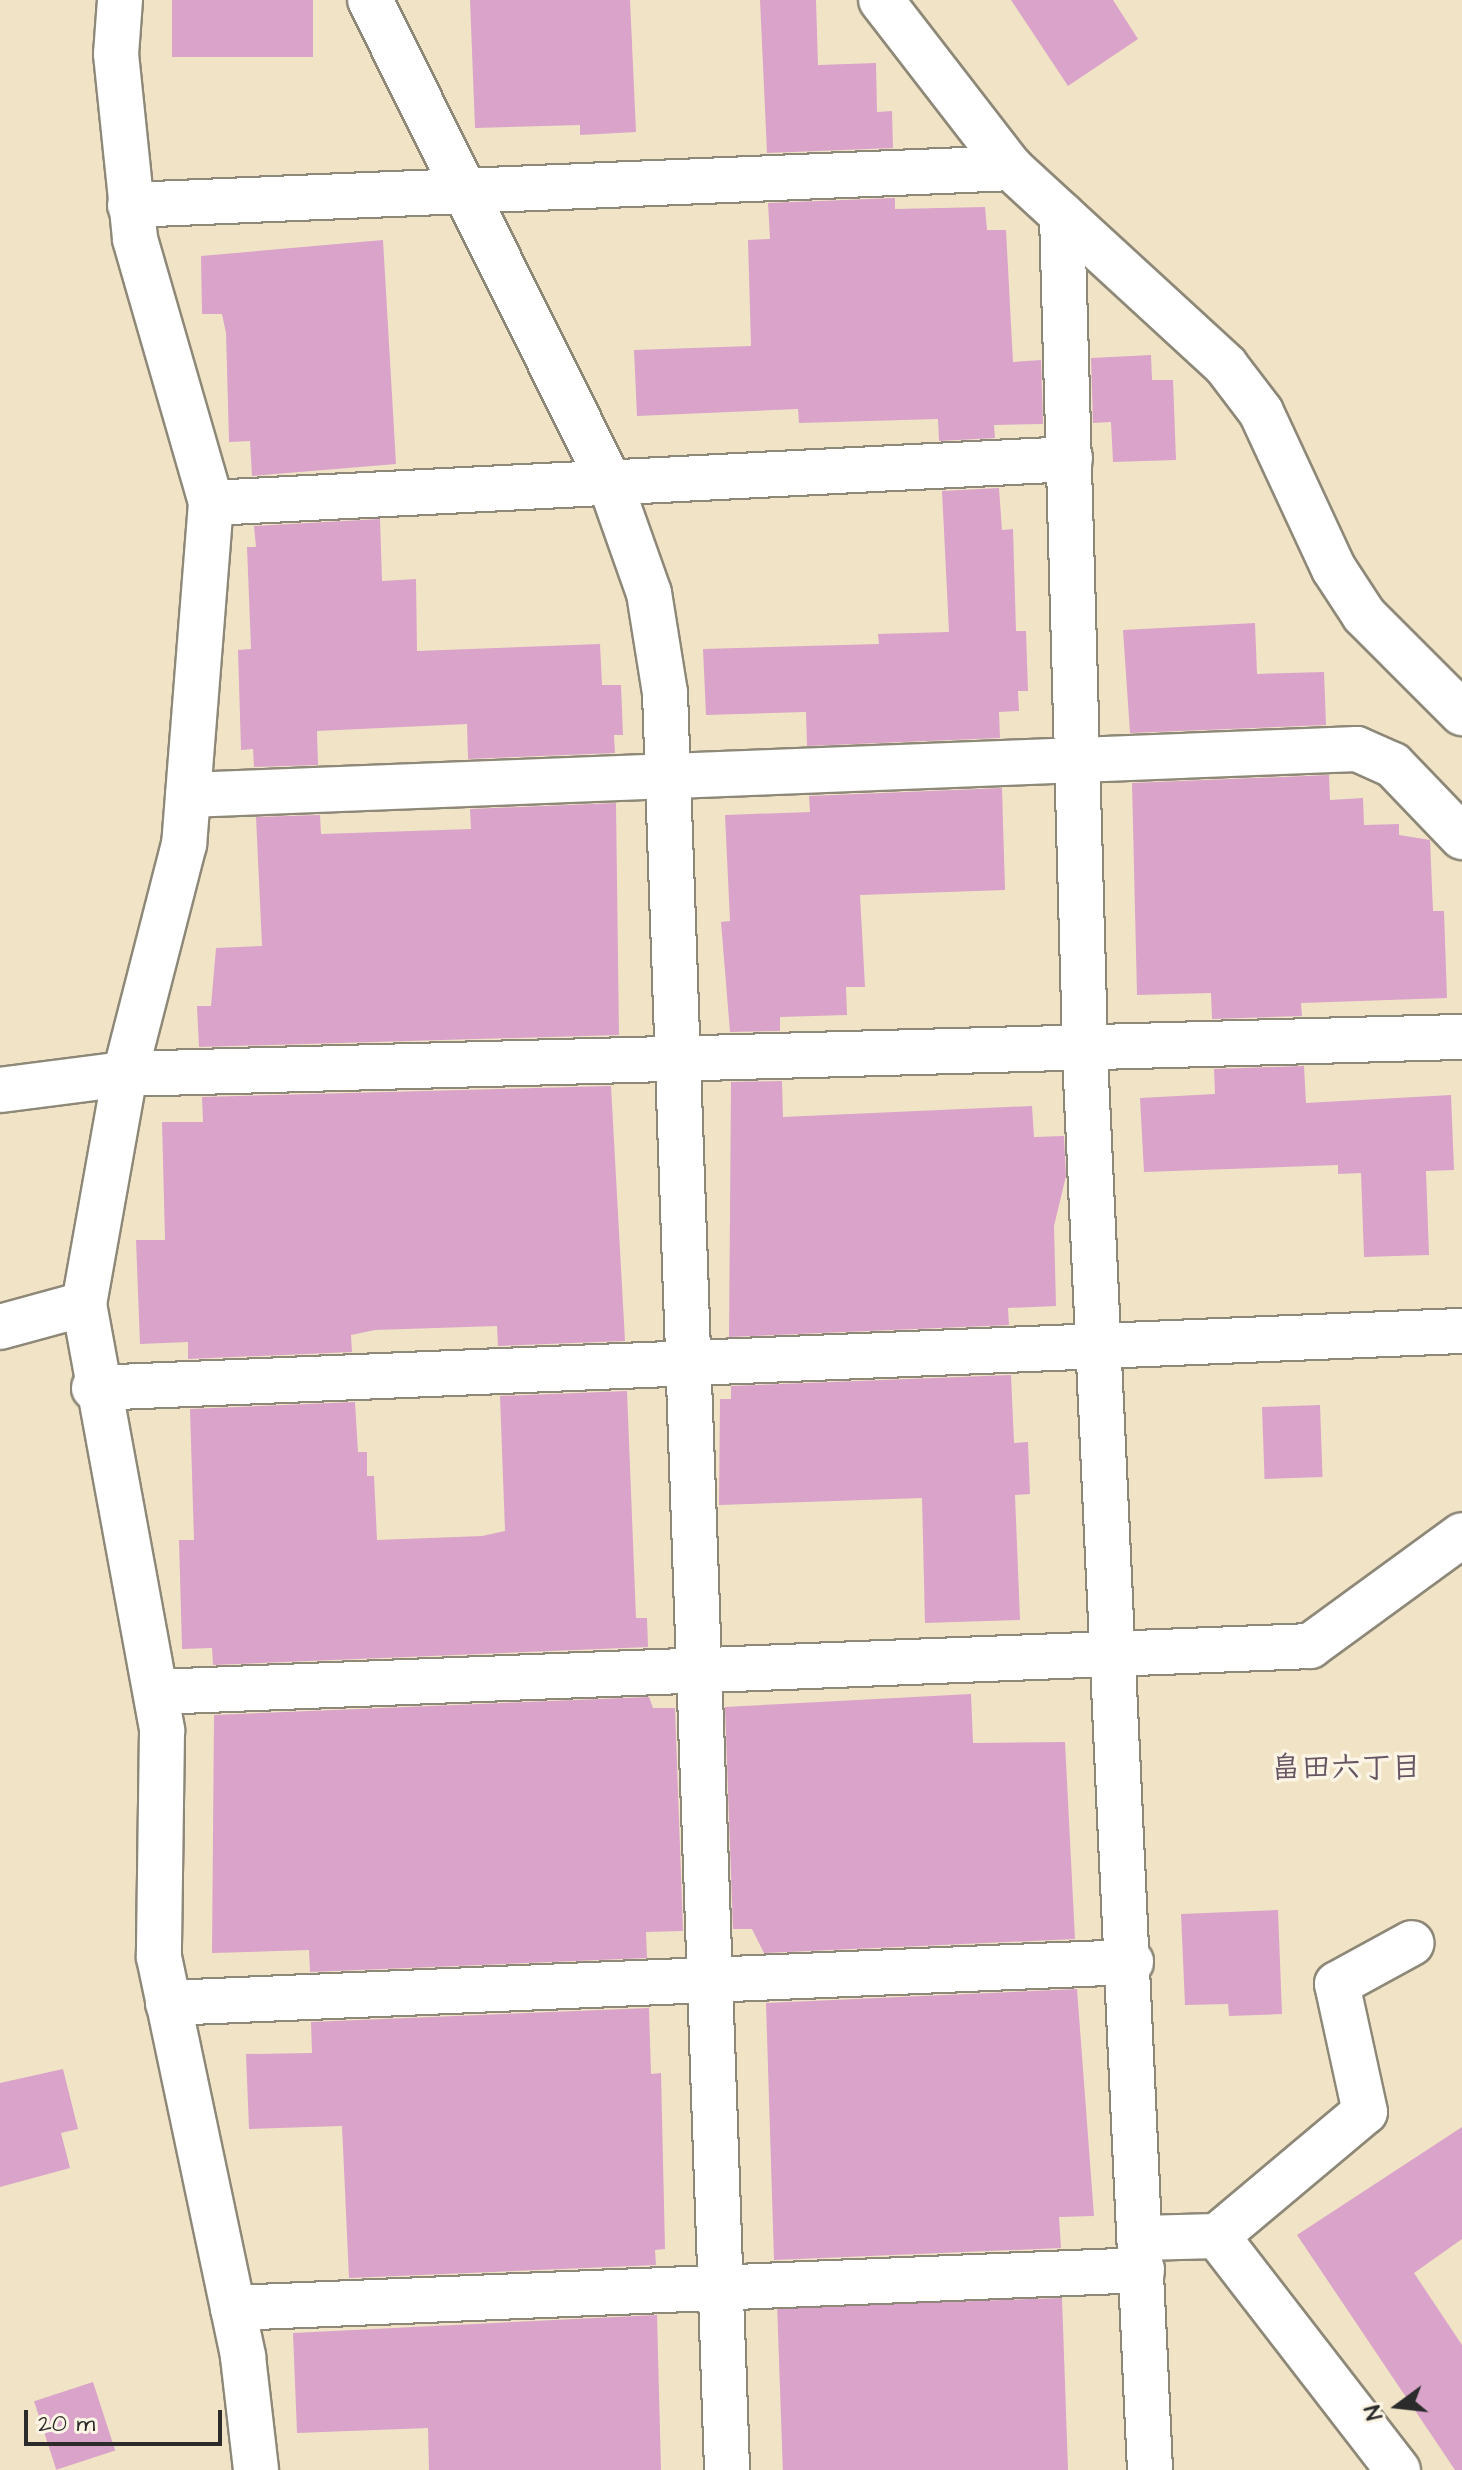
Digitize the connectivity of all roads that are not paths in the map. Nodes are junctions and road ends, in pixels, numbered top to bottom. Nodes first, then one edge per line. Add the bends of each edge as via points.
1 (120, 0) edge
2 (370, 0) edge
3 (881, 0) edge
4 (1011, 168) junction
5 (466, 194) junction
6 (130, 205) junction
7 (1062, 215) junction
8 (1070, 459) junction
9 (610, 483) junction
10 (211, 503) junction
11 (1462, 713) edge
12 (1077, 760) junction
13 (668, 776) junction
14 (188, 795) junction
15 (1462, 837) edge
16 (1462, 1037) edge
17 (1086, 1047) junction
18 (679, 1058) junction
19 (125, 1074) junction
20 (0, 1090) edge
21 (84, 1304) junction
22 (0, 1327) edge
23 (1462, 1331) edge
24 (1100, 1346) junction
25 (689, 1363) junction
26 (94, 1388) junction
27 (1462, 1535) edge
28 (1116, 1653) junction
29 (699, 1670) junction
30 (156, 1692) junction
31 (1412, 1943) dead end
32 (1131, 1962) junction
33 (709, 1980) junction
34 (168, 2003) junction
35 (1217, 2236) junction
36 (1142, 2254) junction
37 (720, 2287) junction
38 (233, 2308) junction
39 (256, 2470) edge
40 (727, 2470) edge
41 (1150, 2470) edge
42 (1398, 2470) edge

1 - 6 street via 116,54
2 - 5 street
3 - 4 street
4 - 5 street
4 - 7 street
5 - 6 street
5 - 9 street
6 - 10 street via 150,306
7 - 8 street
7 - 11 street via 1226,366 1261,412 1334,569 1364,615
8 - 9 street
8 - 12 street
9 - 10 street
9 - 13 street via 649,593 665,693
10 - 14 street
12 - 13 street
12 - 15 street via 1357,749 1393,765
12 - 17 street
13 - 14 street
13 - 18 street
14 - 19 street via 161,954
16 - 17 street
17 - 18 street
17 - 24 street
18 - 19 street
18 - 25 street
19 - 20 street
19 - 21 street
21 - 22 street
21 - 26 street
23 - 24 street
24 - 25 street
24 - 28 street
25 - 26 street
25 - 29 street
26 - 30 street
27 - 28 street via 1310,1646
28 - 29 street
28 - 32 street
29 - 30 street
29 - 33 street
30 - 34 street via 159,1957
31 - 35 street via 1337,1984 1365,2112
32 - 33 street
32 - 36 street
33 - 34 street
33 - 37 street
34 - 38 street
35 - 36 street
35 - 42 street
36 - 37 street
36 - 41 street
37 - 38 street
37 - 40 street
38 - 39 street

